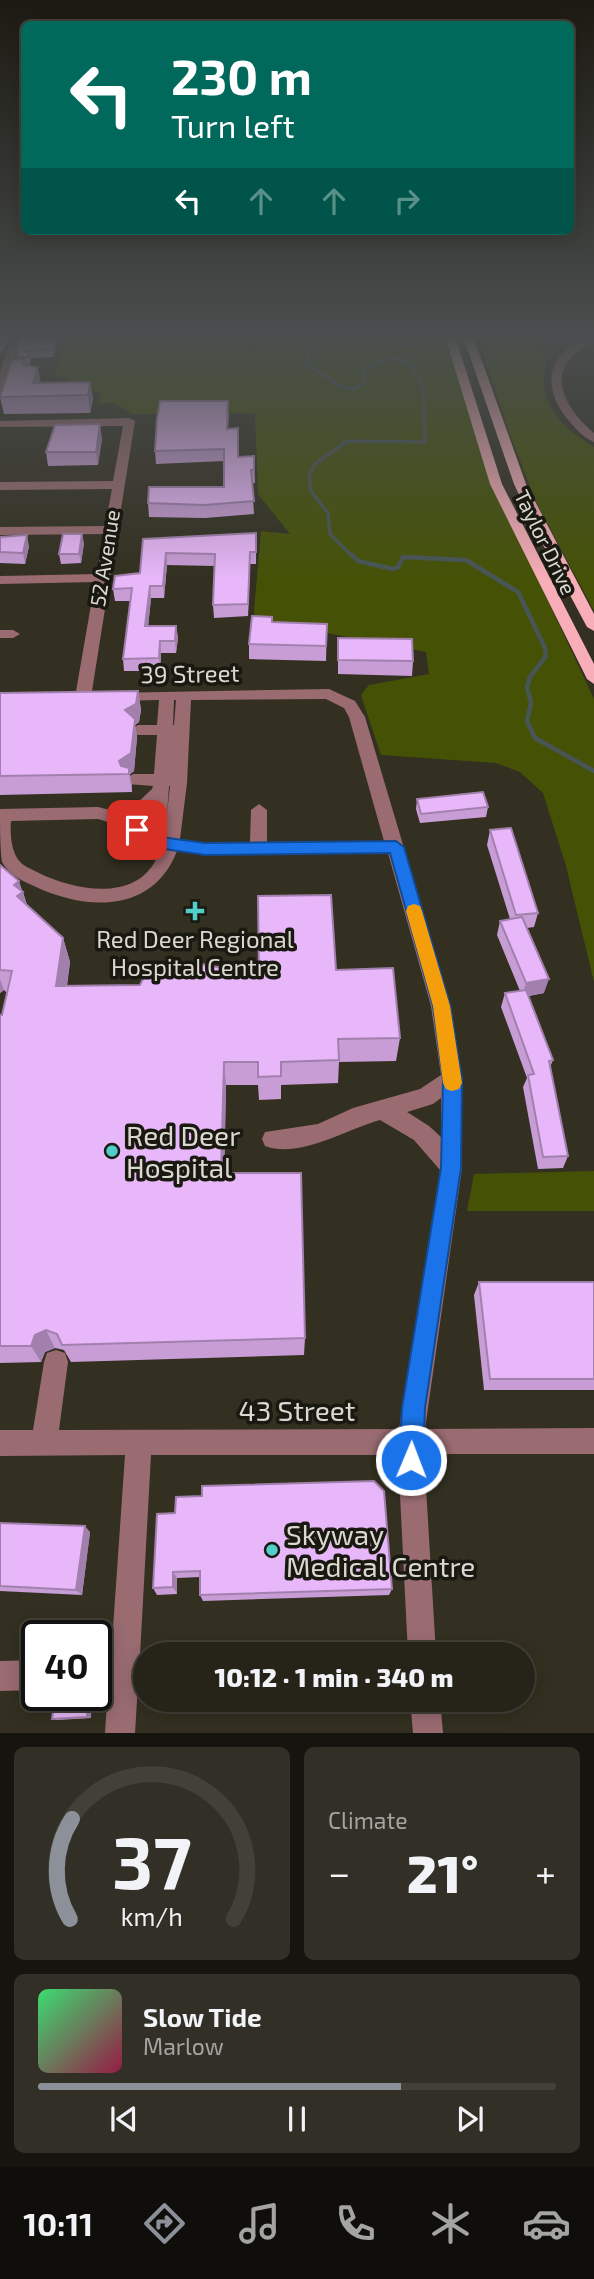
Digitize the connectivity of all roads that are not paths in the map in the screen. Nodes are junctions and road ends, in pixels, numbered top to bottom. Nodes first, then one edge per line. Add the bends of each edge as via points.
1 (476, 417) edge
2 (496, 417) edge
3 (571, 417) edge
4 (0, 424) edge
5 (594, 439) edge
6 (117, 485) junction
7 (0, 486) edge
8 (109, 530) junction
9 (0, 531) edge
10 (100, 578) junction
11 (0, 580) edge
12 (594, 627) edge
13 (594, 679) edge
14 (175, 696) junction
15 (63, 697) edge
16 (83, 697) junction
17 (138, 730) edge
18 (173, 730) junction
19 (133, 780) dead end
20 (177, 780) junction
21 (159, 786) junction
22 (259, 810) dead end
23 (2, 815) edge
24 (118, 818) junction
25 (163, 843) junction
26 (396, 847) junction
27 (258, 849) junction
28 (452, 1079) junction
29 (382, 1111) junction
30 (273, 1139) dead end
31 (451, 1168) junction
32 (56, 1362) dead end
33 (410, 1441) junction
34 (594, 1441) edge
35 (139, 1442) junction
36 (0, 1443) edge
37 (44, 1443) junction
38 (421, 1642) edge
39 (122, 1672) edge
40 (21, 1675) edge
41 (0, 1676) edge
42 (426, 1712) edge
43 (120, 1733) edge
44 (428, 1733) edge

1 - 13 main road, Taylor Drive via 496,484
2 - 12 main road, Taylor Drive via 520,484
3 - 5 street
4 - 6 street, 52 Avenue via 128,422
6 - 7 street
6 - 8 street, 52 Avenue
8 - 9 street
8 - 10 street, 52 Avenue
10 - 11 street
10 - 16 street, 52 Avenue
14 - 16 street, 39 Street
14 - 18 street
14 - 26 street, 39 Street via 320,694 350,705
15 - 16 street, 39 Street
17 - 18 street
18 - 20 street
18 - 21 street
19 - 21 street
20 - 21 street
20 - 25 street via 173,832
21 - 24 street via 139,811
21 - 25 street
22 - 27 street
23 - 24 street via 98,813
23 - 25 street via 13,866 54,889 80,895 138,888 164,863
24 - 25 street
25 - 27 street
26 - 27 street
26 - 28 street via 442,1006
28 - 29 street via 426,1097
28 - 31 street
29 - 30 street via 353,1118 320,1134
29 - 31 street via 410,1122
31 - 33 street
32 - 37 street
33 - 34 street, 43 Street
33 - 35 street, 43 Street
33 - 38 street
35 - 37 street, 43 Street
35 - 39 street
36 - 37 street, 43 Street
39 - 43 street
40 - 41 street
42 - 44 street

